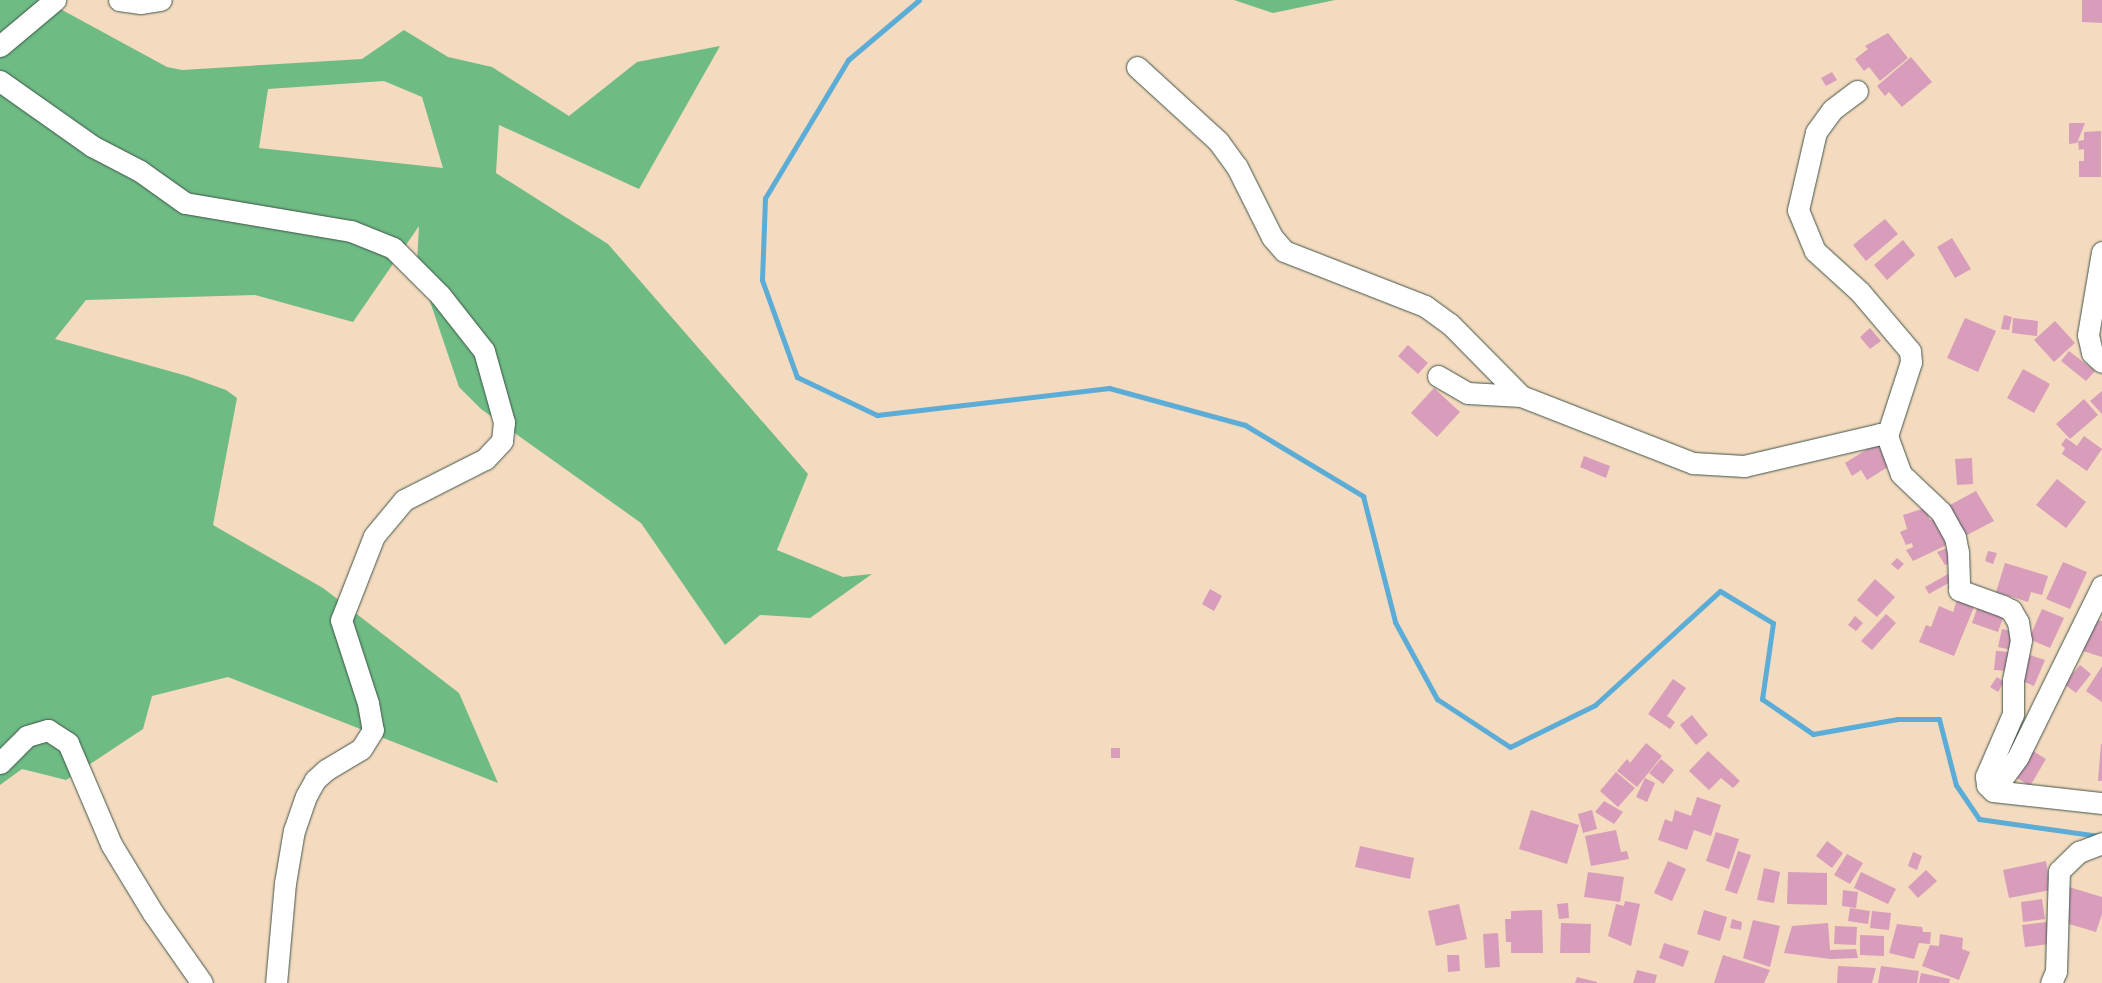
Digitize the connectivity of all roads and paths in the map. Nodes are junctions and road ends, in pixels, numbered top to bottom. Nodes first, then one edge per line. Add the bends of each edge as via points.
1 (54, 0) edge
2 (118, 0) edge
3 (161, 0) edge
4 (0, 46) edge
5 (1137, 68) dead end
6 (0, 81) edge
7 (1857, 90) dead end
8 (2102, 252) edge
9 (2102, 362) edge
10 (1438, 376) dead end
11 (1521, 396) junction
12 (1887, 436) junction
13 (2102, 586) edge
14 (0, 763) edge
15 (1992, 792) junction
16 (2102, 803) edge
17 (2102, 843) edge
18 (202, 983) edge
19 (276, 983) edge
20 (2051, 983) edge

1 - 4 street
2 - 3 street via 141,3
5 - 11 street via 1227,152 1272,236 1284,251 1424,306 1450,324
6 - 19 street via 92,146 140,171 185,203 351,231 393,248 440,295 484,351 504,422 502,441 485,459 404,500 374,536 341,620 368,703 373,730 361,749 326,770 306,796 294,830 285,883
7 - 12 street via 1832,110 1816,132 1798,210 1815,251 1860,292 1910,351 1911,362
8 - 9 street via 2088,341 2092,353
10 - 11 street via 1468,393
11 - 12 street via 1694,463 1744,466 1880,434
12 - 15 street via 1901,474 1941,512 1954,537 1958,552 1959,590 2004,606 2011,610 2018,622 2021,640 2013,680 2013,714 1986,776
13 - 15 street via 2058,682 2018,757
14 - 18 street via 27,736 48,730 68,743 111,844 153,913
15 - 16 street
17 - 20 street via 2079,852 2059,871 2056,971

